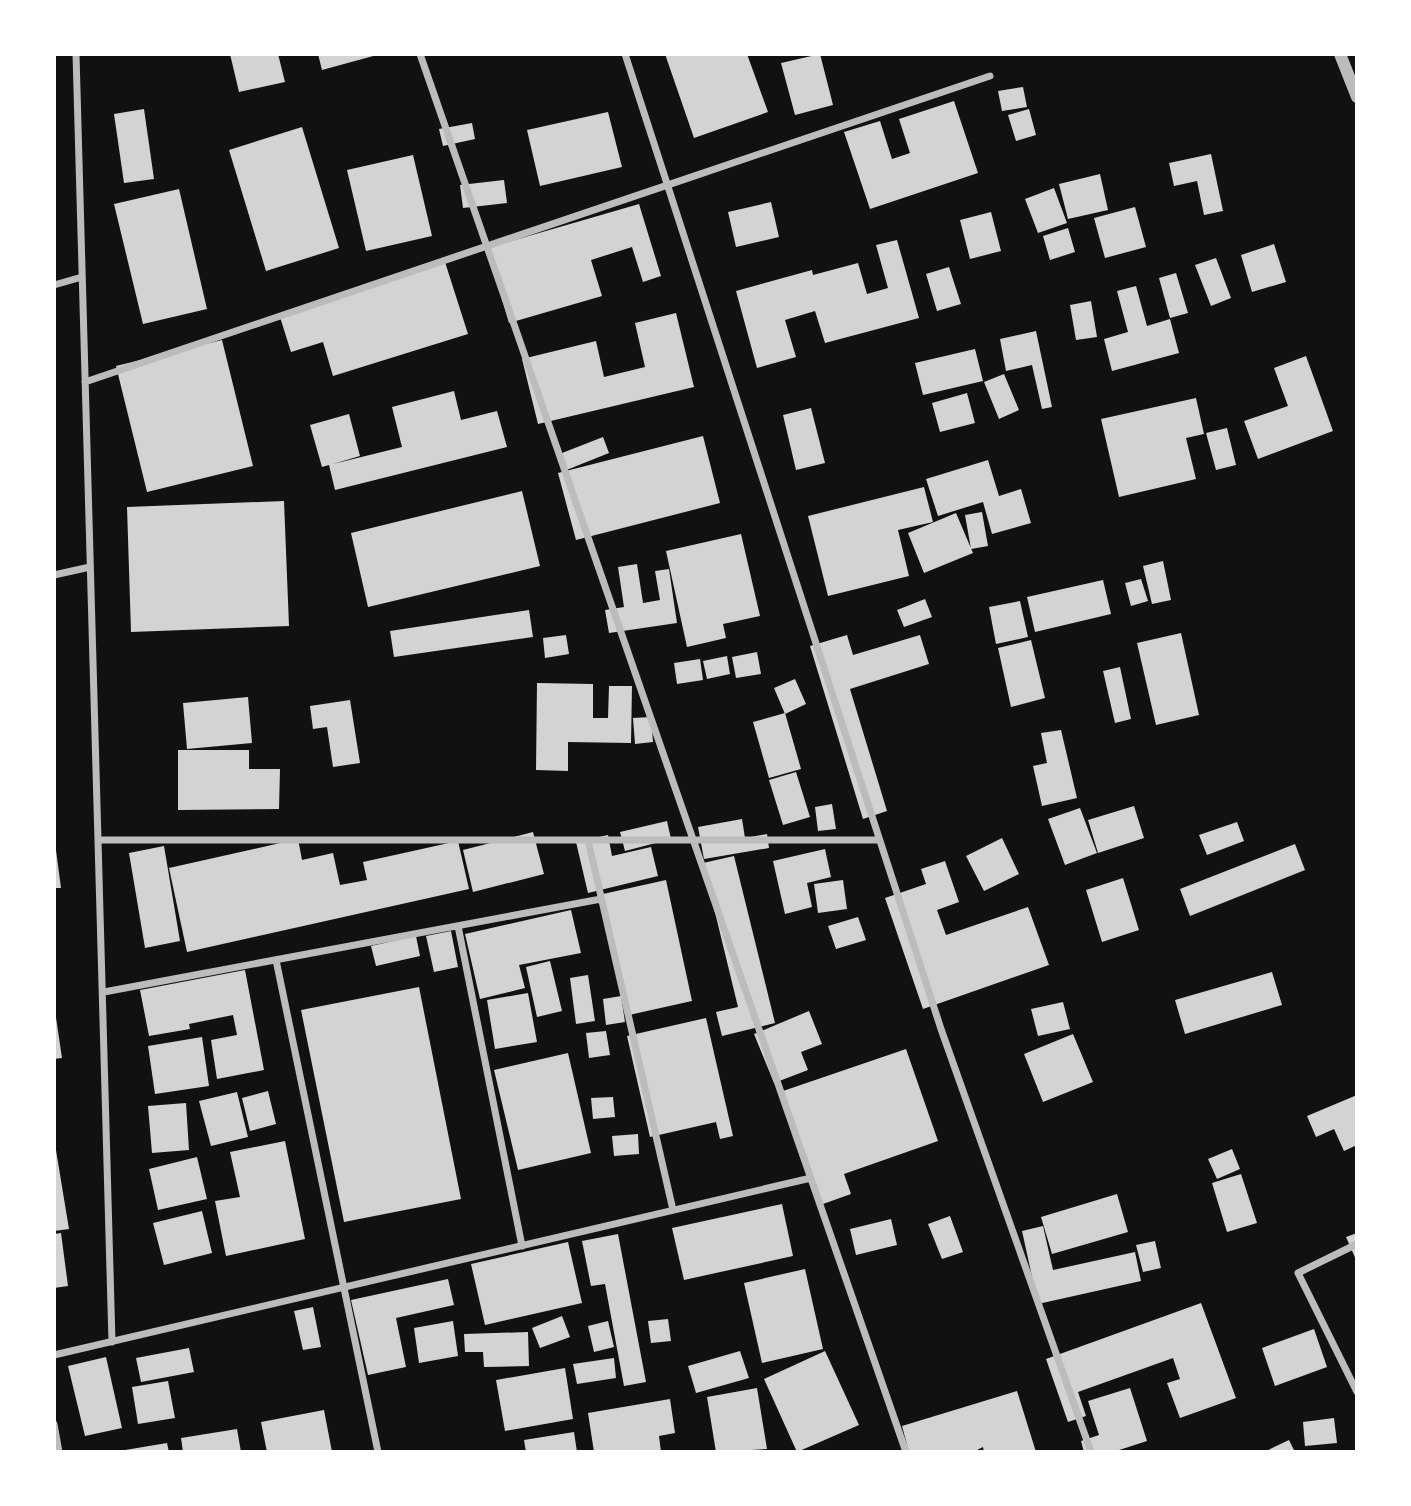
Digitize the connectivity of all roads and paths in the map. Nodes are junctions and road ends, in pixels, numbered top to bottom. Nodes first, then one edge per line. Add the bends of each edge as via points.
1 (76, 54) edge
2 (419, 54) edge
3 (625, 54) edge
4 (1340, 54) edge
5 (990, 76) dead end
6 (1357, 97) edge
7 (667, 184) junction
8 (487, 249) junction
9 (82, 277) junction
10 (54, 285) edge
11 (85, 382) junction
12 (90, 567) junction
13 (54, 575) edge
14 (99, 840) junction
15 (588, 840) junction
16 (879, 840) junction
17 (693, 842) junction
18 (601, 899) junction
19 (458, 926) junction
20 (276, 960) junction
21 (104, 992) junction
22 (811, 1178) junction
23 (673, 1210) junction
24 (1357, 1244) edge
25 (522, 1246) junction
26 (345, 1288) junction
27 (112, 1342) junction
28 (54, 1355) edge
29 (1357, 1392) edge
30 (54, 1424) edge
31 (56, 1439) edge
32 (59, 1452) edge
33 (378, 1452) edge
34 (906, 1452) edge
35 (1091, 1452) edge

1 - 9 street
2 - 8 street
3 - 7 street
4 - 6 street
5 - 7 street
7 - 8 street
7 - 16 street
8 - 11 street
8 - 17 street
9 - 10 street
9 - 11 street
11 - 12 street
12 - 13 street
12 - 14 street
14 - 15 street
14 - 21 street
15 - 17 street
15 - 18 street
16 - 17 street
16 - 35 street
17 - 22 street
18 - 19 street
18 - 23 street
19 - 20 street
19 - 25 street
20 - 21 street
20 - 26 street
21 - 27 street
22 - 23 street
22 - 34 street
23 - 25 street
24 - 29 street via 1298,1273
25 - 26 street
26 - 27 street
26 - 33 street
27 - 28 street
30 - 31 street
31 - 32 street

